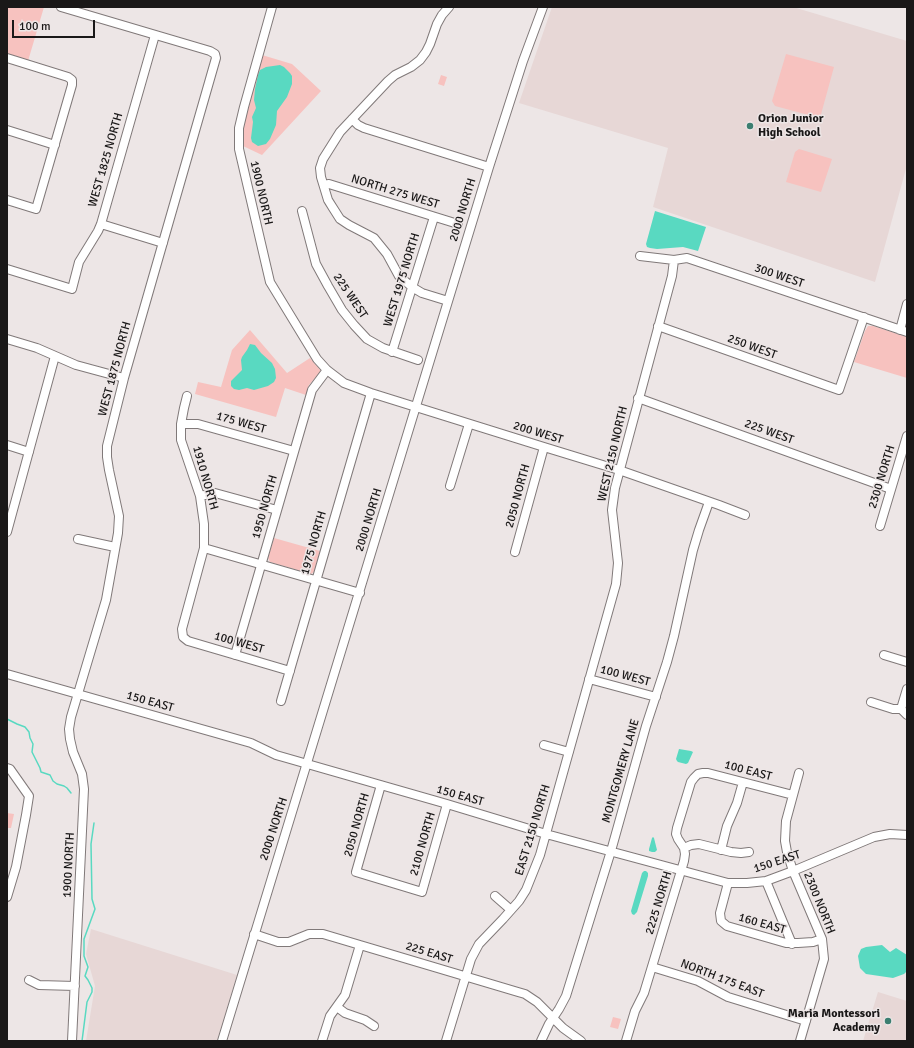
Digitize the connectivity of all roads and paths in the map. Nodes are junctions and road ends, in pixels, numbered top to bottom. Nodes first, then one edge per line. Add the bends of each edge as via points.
1 (61, 7) edge
2 (272, 7) edge
3 (449, 7) edge
4 (543, 7) edge
5 (155, 34) junction
6 (7, 58) edge
7 (352, 119) junction
8 (7, 130) edge
9 (55, 145) junction
10 (489, 167) junction
11 (324, 185) junction
12 (7, 200) edge
13 (302, 211) dead end
14 (434, 217) junction
15 (101, 224) junction
16 (458, 224) dead end
17 (163, 242) junction
18 (640, 256) dead end
19 (674, 260) junction
20 (7, 269) edge
21 (412, 287) junction
22 (448, 301) junction
23 (907, 304) edge
24 (864, 317) junction
25 (658, 326) junction
26 (903, 331) edge
27 (7, 339) edge
28 (392, 352) junction
29 (55, 356) junction
30 (418, 360) dead end
31 (327, 370) junction
32 (124, 378) junction
33 (371, 393) junction
34 (187, 396) dead end
35 (638, 398) junction
36 (416, 407) junction
37 (181, 424) junction
38 (469, 424) junction
39 (907, 436) edge
40 (7, 445) edge
41 (544, 448) junction
42 (294, 451) junction
43 (28, 452) junction
44 (619, 470) junction
45 (450, 486) dead end
46 (891, 488) junction
47 (200, 496) junction
48 (709, 502) junction
49 (277, 510) junction
50 (745, 516) dead end
51 (880, 526) dead end
52 (7, 532) edge
53 (78, 539) dead end
54 (115, 547) junction
55 (204, 548) junction
56 (516, 552) dead end
57 (261, 565) junction
58 (316, 580) junction
59 (360, 593) junction
60 (183, 637) joint
61 (235, 655) junction
62 (884, 655) dead end
63 (907, 662) edge
64 (290, 671) junction
65 (7, 674) edge
66 (589, 679) junction
67 (907, 689) edge
68 (78, 694) junction
69 (656, 697) junction
70 (281, 701) dead end
71 (871, 702) dead end
72 (901, 709) junction
73 (907, 715) edge
74 (544, 745) dead end
75 (569, 752) junction
76 (307, 764) junction
77 (9, 768) edge
78 (799, 773) dead end
79 (698, 774) joint
80 (743, 782) junction
81 (381, 785) junction
82 (792, 796) junction
83 (447, 804) junction
84 (546, 834) junction
85 (907, 835) edge
86 (684, 848) junction
87 (721, 850) junction
88 (611, 851) junction
89 (749, 852) dead end
90 (682, 870) junction
91 (793, 871) junction
92 (766, 881) junction
93 (728, 883) junction
94 (422, 892) joint
95 (495, 896) dead end
96 (7, 897) edge
97 (511, 910) junction
98 (254, 934) junction
99 (822, 939) junction
100 (792, 944) junction
101 (360, 945) junction
102 (652, 967) junction
103 (466, 977) junction
104 (29, 980) dead end
105 (75, 986) junction
106 (337, 1006) junction
107 (553, 1018) junction
108 (806, 1021) junction
109 (374, 1026) dead end
110 (72, 1041) edge
111 (222, 1041) edge
112 (322, 1041) edge
113 (446, 1041) edge
114 (541, 1041) edge
115 (581, 1041) edge
116 (626, 1041) edge
117 (800, 1041) edge

1 - 5 street
2 - 31 street, 1900 NORTH via 242,114 239,149 270,282 317,360
3 - 7 street via 437,24 430,44 420,60 388,80
4 - 10 street, 2000 NORTH
5 - 15 street, WEST 1825 NORTH
5 - 17 street, WEST 1875 NORTH via 210,51 216,58
6 - 9 street via 72,80
7 - 10 street via 364,128
7 - 11 street via 340,132 323,159 320,168
8 - 9 street
9 - 12 street via 36,209
10 - 22 street, 2000 NORTH
11 - 14 street, NORTH 275 WEST via 329,184
11 - 21 street via 328,200 340,219 374,238 400,276
13 - 28 street, 225 WEST via 316,264 342,310 368,339
14 - 16 street, NORTH 275 WEST
14 - 21 street, WEST 1975 NORTH
15 - 17 street
15 - 20 street, WEST 1825 NORTH via 79,262 72,289
17 - 32 street, WEST 1875 NORTH
18 - 19 street, 300 WEST
19 - 24 street, 300 WEST via 687,258
19 - 25 street, WEST 2150 NORTH
21 - 22 street
21 - 28 street, WEST 1975 NORTH
22 - 36 street, 2000 NORTH
23 - 26 street
24 - 25 street, 250 WEST via 839,390
24 - 26 street, 300 WEST
25 - 35 street, WEST 2150 NORTH
27 - 29 street
28 - 30 street, 225 WEST
29 - 32 street
29 - 43 street
31 - 33 street, 200 WEST via 344,383
31 - 42 street, 1950 NORTH via 312,390
32 - 54 street, WEST 1875 NORTH via 107,446 109,470 119,516
33 - 36 street, 200 WEST
33 - 58 street, 1975 NORTH
34 - 37 street, 1910 NORTH
35 - 44 street, WEST 2150 NORTH
35 - 46 street, 225 WEST
36 - 38 street, 200 WEST
36 - 59 street, 2000 NORTH
37 - 42 street, 175 WEST via 198,424
37 - 47 street, 1910 NORTH via 181,440
38 - 41 street, 200 WEST
38 - 45 street
39 - 46 street, 2300 NORTH
40 - 43 street
41 - 44 street, 200 WEST
41 - 56 street, 2050 NORTH
42 - 49 street, 1950 NORTH
43 - 52 street
44 - 48 street, 200 WEST
44 - 66 street, WEST 2150 NORTH via 612,510 618,563 616,584
46 - 51 street, 2300 NORTH
47 - 49 street via 215,493
47 - 55 street, 1910 NORTH
48 - 50 street, 200 WEST
48 - 69 street, MONTGOMERY LANE via 693,550 674,636
49 - 57 street, 1950 NORTH
53 - 54 street
54 - 68 street, WEST 1875 NORTH via 106,600
55 - 57 street
55 - 60 street, 1910 NORTH via 182,629
57 - 58 street
57 - 61 street, 1950 NORTH
58 - 59 street
58 - 64 street, 1975 NORTH
59 - 76 street, 2000 NORTH
60 - 61 street, 100 WEST via 188,641
61 - 64 street, 100 WEST
62 - 63 street
64 - 70 street, 1975 NORTH
65 - 68 street, 150 EAST
66 - 69 street, 100 WEST
66 - 75 street, EAST 2150 NORTH
67 - 72 street
68 - 76 street, 150 EAST via 251,743 276,755
68 - 105 street, 1900 NORTH via 69,729 84,789
69 - 88 street, MONTGOMERY LANE
71 - 72 street
72 - 73 street
74 - 75 street
75 - 84 street, EAST 2150 NORTH
76 - 81 street, 150 EAST
76 - 98 street, 2000 NORTH
77 - 96 street via 29,796 16,867
78 - 82 street, 2300 NORTH
79 - 80 street, 100 EAST via 708,773
79 - 86 street, 2225 NORTH via 691,782 677,828 676,834
80 - 82 street, 100 EAST
80 - 87 street
81 - 83 street, 150 EAST
81 - 94 street, 2050 NORTH via 356,872
82 - 91 street, 2300 NORTH via 786,821 785,841
83 - 84 street, 150 EAST
83 - 94 street, 2100 NORTH
84 - 88 street, 150 EAST
84 - 97 street, EAST 2150 NORTH via 526,890
85 - 91 street, 150 EAST via 890,834 874,837
86 - 87 street via 699,844
86 - 90 street, 2225 NORTH
87 - 89 street
88 - 90 street, 150 EAST
88 - 107 street, MONTGOMERY LANE via 566,996
90 - 93 street, 150 EAST
90 - 102 street, 2225 NORTH
91 - 92 street, 150 EAST
91 - 99 street, 2300 NORTH
92 - 93 street, 150 EAST
92 - 100 street
93 - 100 street, 160 EAST via 720,913 721,921 727,926
95 - 97 street
97 - 103 street, EAST 2150 NORTH via 479,944
98 - 101 street, 225 EAST via 278,942 289,942 309,934 323,934
98 - 111 street, 2000 NORTH
99 - 100 street, 160 EAST
99 - 108 street, 2300 NORTH via 824,959
101 - 103 street, 225 EAST
101 - 106 street via 345,995
102 - 108 street, NORTH 175 EAST via 698,981 728,997
102 - 116 street, 2225 NORTH
103 - 107 street, 225 EAST via 525,994
103 - 113 street, EAST 2150 NORTH
104 - 105 street via 39,984
105 - 110 street, 1900 NORTH
106 - 109 street via 345,1013
106 - 112 street via 330,1016
107 - 114 street, MONTGOMERY LANE
107 - 115 street, 225 EAST
108 - 117 street, 2300 NORTH

